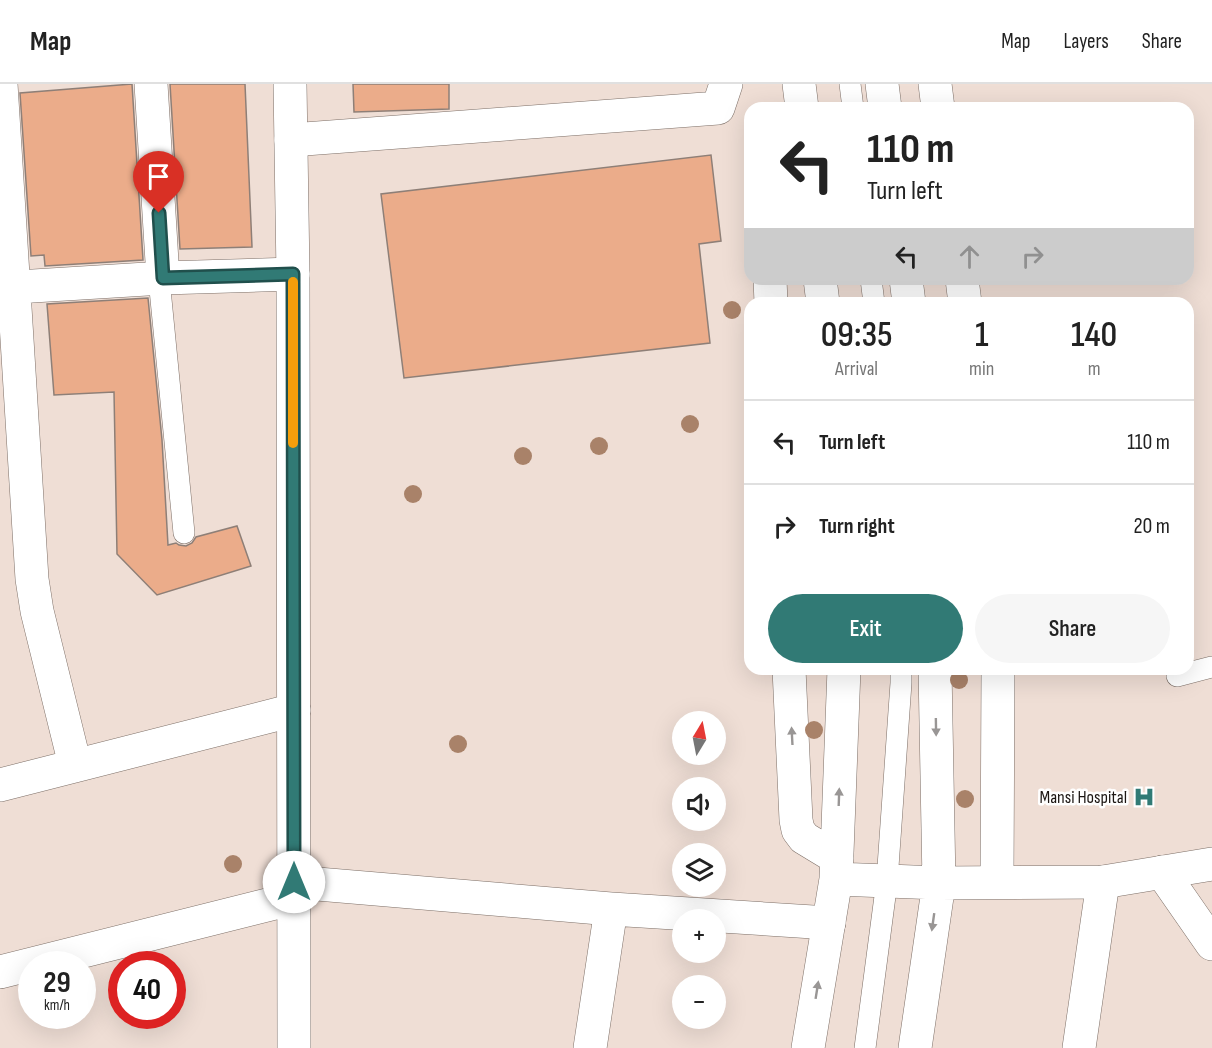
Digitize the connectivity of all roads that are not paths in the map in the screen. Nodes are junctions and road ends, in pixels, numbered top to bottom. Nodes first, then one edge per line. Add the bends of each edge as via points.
1 (1, 84) edge
2 (152, 84) edge
3 (290, 84) edge
4 (726, 84) edge
5 (799, 84) edge
6 (850, 84) edge
7 (882, 84) edge
8 (935, 84) edge
9 (801, 102) edge
10 (852, 102) edge
11 (884, 102) edge
12 (937, 102) edge
13 (291, 140) junction
14 (293, 274) junction
15 (161, 278) junction
16 (6, 287) edge
17 (184, 532) dead end
18 (1212, 668) edge
19 (1194, 672) edge
20 (789, 675) edge
21 (844, 675) edge
22 (901, 675) edge
23 (935, 675) edge
24 (998, 675) edge
25 (1181, 675) edge
26 (1177, 676) dead end
27 (294, 710) junction
28 (75, 765) junction
29 (0, 785) edge
30 (1212, 864) edge
31 (836, 869) junction
32 (1162, 872) junction
33 (887, 881) junction
34 (997, 882) junction
35 (1104, 882) junction
36 (939, 883) junction
37 (294, 890) junction
38 (611, 909) junction
39 (829, 923) junction
40 (1212, 944) edge
41 (0, 972) edge
42 (294, 1048) edge
43 (590, 1048) edge
44 (808, 1048) edge
45 (865, 1048) edge
46 (915, 1048) edge
47 (1079, 1048) edge

1 - 16 street
2 - 15 street
3 - 13 street
4 - 13 street via 718,108
5 - 9 street
6 - 10 lane
7 - 11 street
8 - 12 street
13 - 14 street
14 - 15 street
14 - 27 street
15 - 16 street
15 - 17 lane
16 - 28 street via 33,587
18 - 19 lane
31 -> 20 street via 798,830
31 -> 21 street
22 - 33 lane
23 -> 36 street
24 - 34 street
25 - 26 lane
27 - 28 street
27 - 37 street
28 - 29 street
30 - 32 street
31 - 33 street
31 - 39 street
32 - 35 street
32 - 40 street
33 - 36 street
33 - 45 lane
34 - 35 street
34 - 36 street
35 - 47 street
36 -> 46 street
37 - 38 street
37 - 41 street
37 - 42 street
38 - 39 street
38 - 43 street
44 -> 39 street

